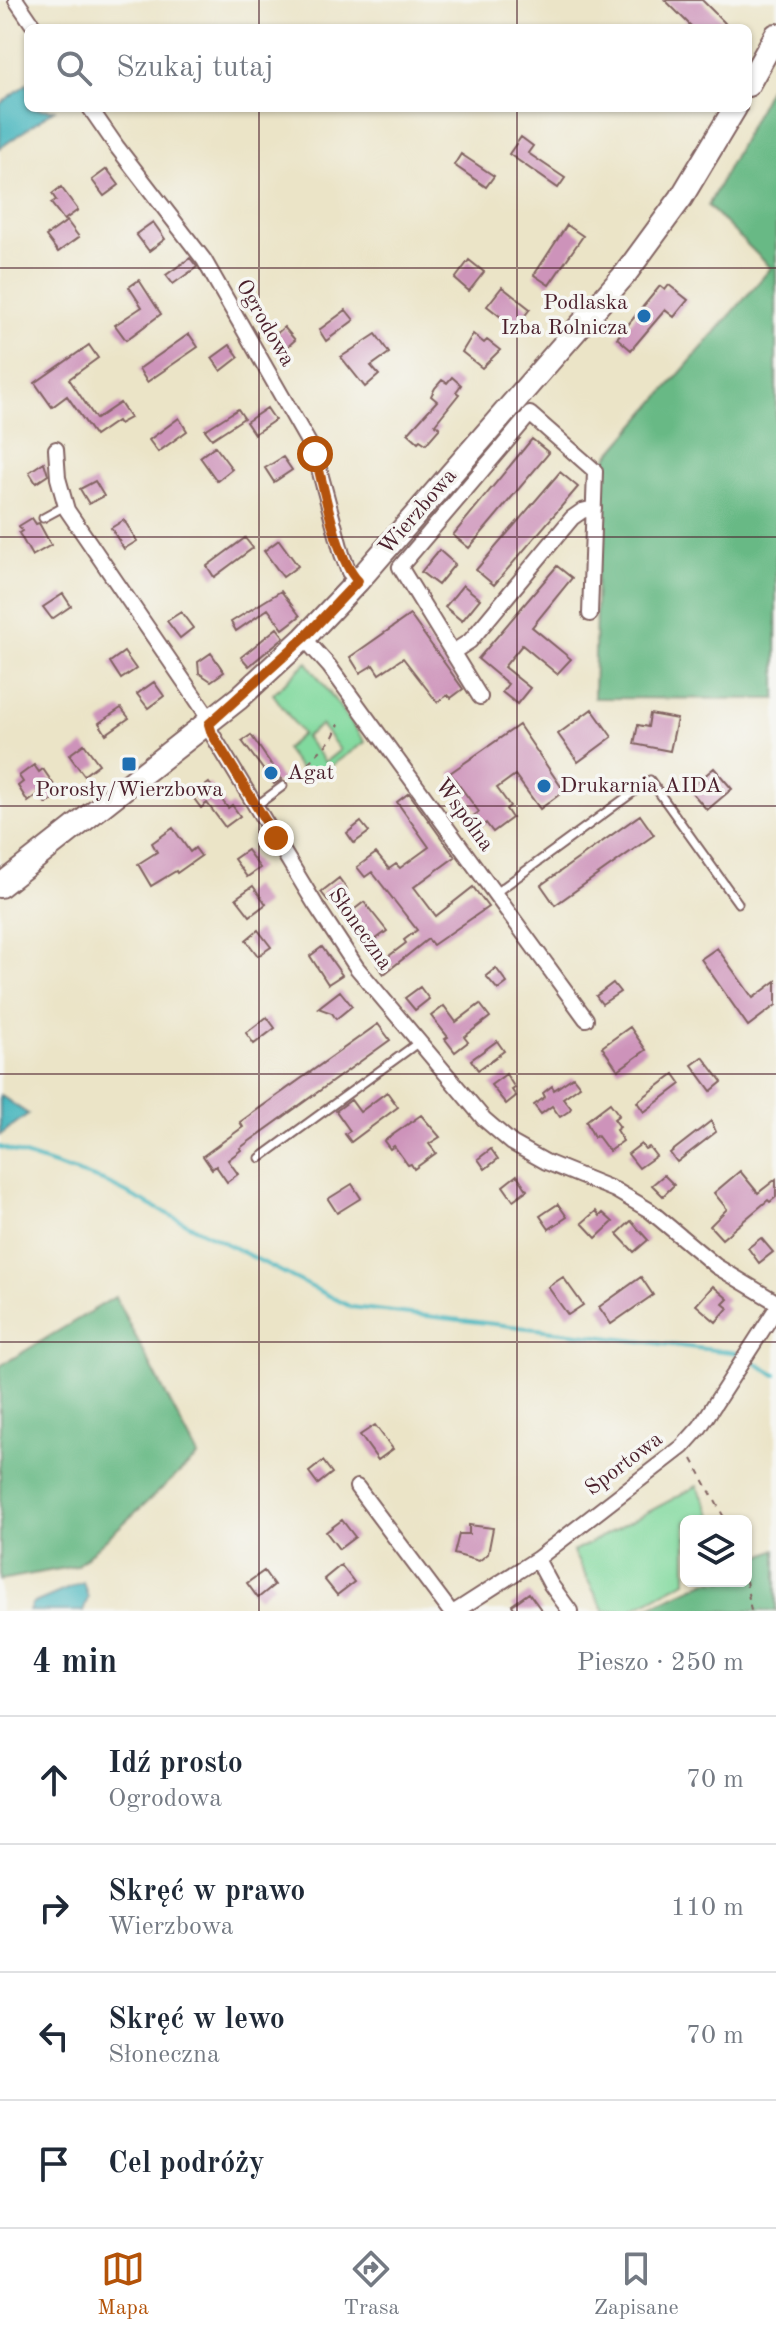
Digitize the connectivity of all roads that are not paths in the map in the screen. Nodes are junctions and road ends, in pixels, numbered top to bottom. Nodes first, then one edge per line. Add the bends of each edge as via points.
1 (16, 0) edge
2 (32, 24) edge
3 (776, 35) edge
4 (752, 78) edge
5 (93, 112) edge
6 (733, 112) edge
7 (522, 408) junction
8 (56, 449) dead end
9 (65, 506) junction
10 (594, 508) junction
11 (43, 518) dead end
12 (392, 560) junction
13 (358, 581) junction
14 (590, 614) dead end
15 (304, 638) junction
16 (453, 652) junction
17 (480, 697) dead end
18 (209, 724) junction
19 (283, 786) road end
20 (256, 806) junction
21 (0, 886) edge
22 (494, 894) junction
23 (738, 903) dead end
24 (586, 1019) dead end
25 (419, 1042) junction
26 (260, 1158) dead end
27 (776, 1302) edge
28 (776, 1309) edge
29 (357, 1487) dead end
30 (537, 1559) junction
31 (453, 1611) edge
32 (570, 1611) edge

1 - 2 street
3 - 4 street
5 - 13 street, Ogrodowa via 204,260 315,454 342,554
6 - 7 street, Wierzbowa via 648,245
7 - 10 street via 595,471
7 - 12 street, Wierzbowa
8 - 9 street, Słoneczna
9 - 11 lane
9 - 18 street, Słoneczna
10 - 14 street
10 - 16 street via 572,518 470,641
12 - 13 street, Wierzbowa
12 - 16 street
13 - 15 street, Wierzbowa
15 - 18 street, Wierzbowa
15 - 22 street, Wspólna
16 - 17 street
18 - 20 street, Słoneczna
18 - 21 street, Wierzbowa
19 - 20 lane
20 - 25 street, Słoneczna via 357,968
22 - 23 lane via 650,780
22 - 24 street, Wspólna
25 - 26 lane
25 - 27 street, Słoneczna via 484,1119 512,1143 649,1210 716,1266
28 - 30 street, Sportowa via 682,1447
29 - 31 street, Sportowa
30 - 31 street, Sportowa
30 - 32 street

